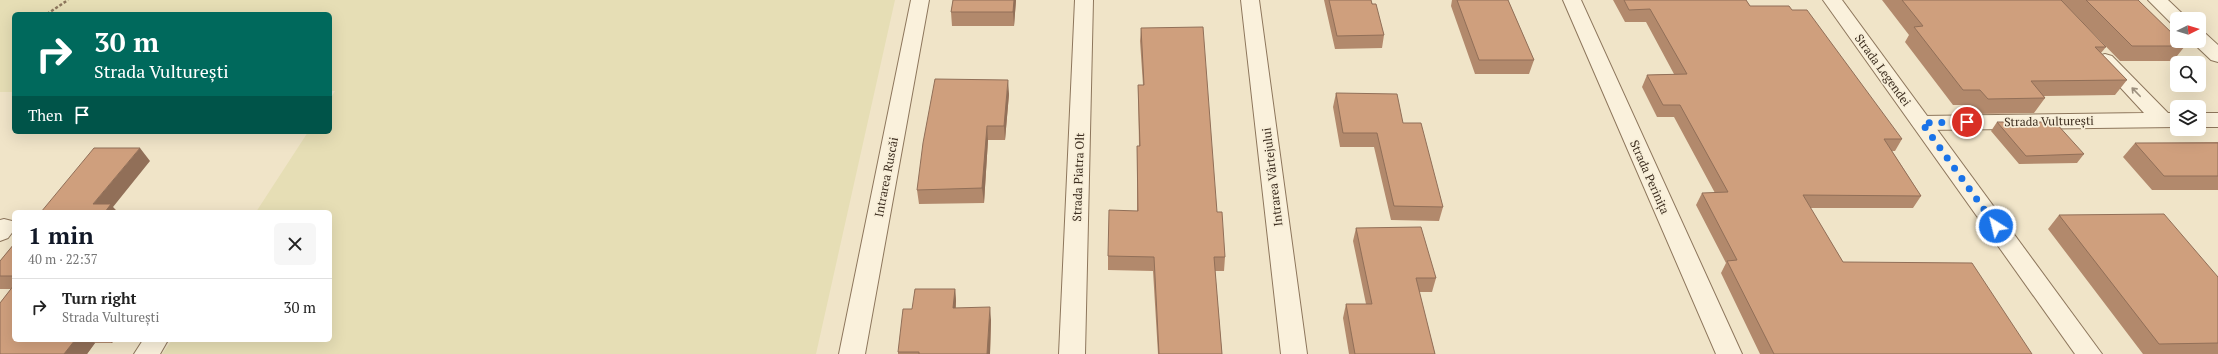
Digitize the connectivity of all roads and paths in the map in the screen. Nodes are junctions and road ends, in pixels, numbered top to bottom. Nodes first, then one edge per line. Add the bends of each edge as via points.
1 (68, 0) edge
2 (920, 0) edge
3 (1084, 0) edge
4 (1250, 0) edge
5 (1572, 0) edge
6 (1832, 0) edge
7 (2157, 0) edge
8 (50, 12) edge
9 (2170, 12) edge
10 (2206, 45) edge
11 (2092, 46) edge
12 (2218, 56) edge
13 (2170, 120) edge
14 (2206, 120) edge
15 (2218, 120) edge
16 (1922, 123) junction
17 (155, 342) edge
18 (147, 354) edge
19 (852, 354) edge
20 (1072, 354) edge
21 (1294, 354) edge
22 (1728, 354) edge
23 (2089, 354) edge

1 - 8 path
2 - 19 street, Intrarea Ruscăi
3 - 20 street, Strada Piatra Olt
4 - 21 street, Intrarea Vârtejului
5 - 22 street, Strada Perinița
6 - 16 street, Strada Legendei
7 - 9 street
10 - 12 street
13 -> 11 street
13 - 16 street, Strada Vulturești
14 - 15 street
16 - 23 street, Strada Legendei
17 - 18 street

